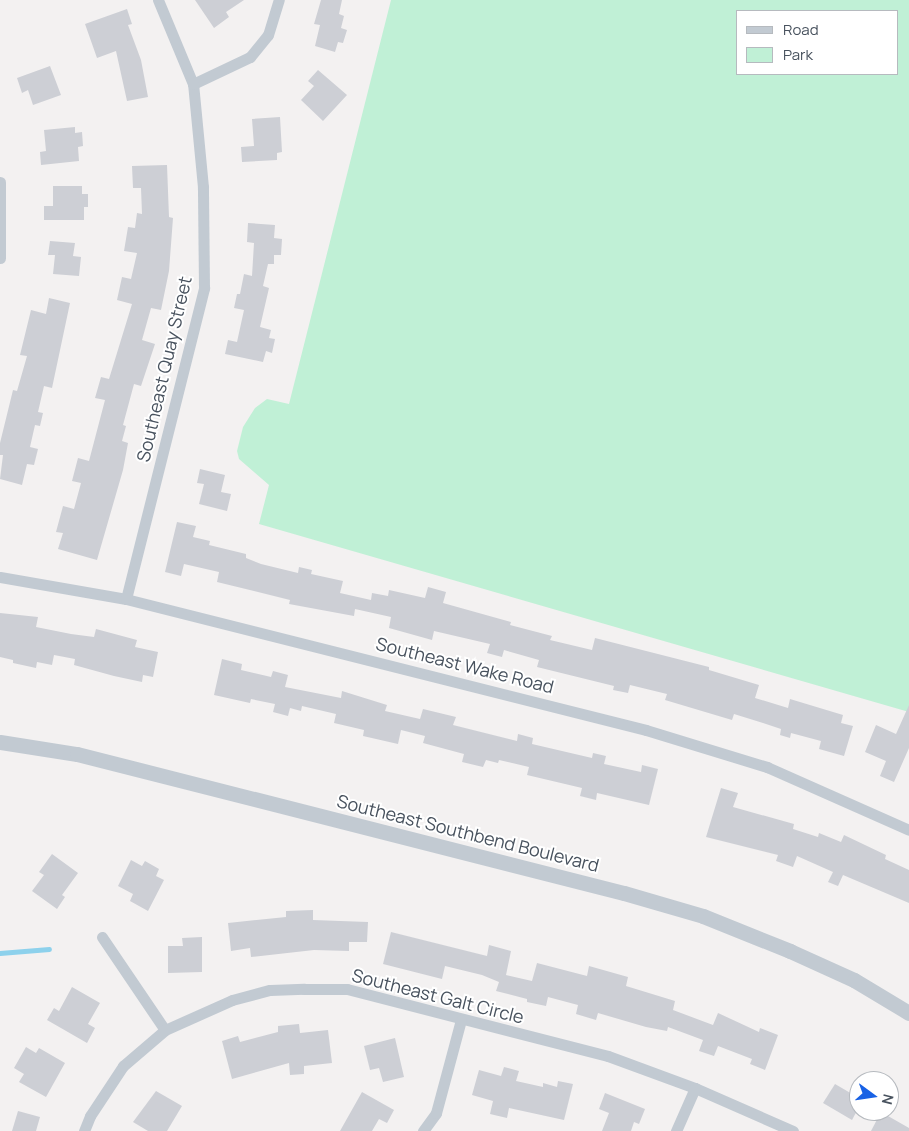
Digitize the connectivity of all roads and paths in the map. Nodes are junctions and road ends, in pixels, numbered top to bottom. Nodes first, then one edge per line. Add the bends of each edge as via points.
1 (158, 0) edge
2 (279, 0) edge
3 (193, 84) junction
4 (0, 182) edge
5 (0, 258) edge
6 (0, 577) edge
7 (126, 599) junction
8 (0, 742) edge
9 (909, 830) edge
10 (102, 938) dead end
11 (909, 1013) edge
12 (461, 1020) junction
13 (165, 1030) junction
14 (695, 1088) junction
15 (84, 1131) edge
16 (423, 1131) edge
17 (676, 1131) edge
18 (794, 1131) edge

1 - 3 street, Southeast Quay Street
2 - 3 street via 268,35 250,57
3 - 7 street, Southeast Quay Street via 203,187 204,288
4 - 5 street
6 - 7 street, Southeast Wake Road
7 - 9 street, Southeast Wake Road via 646,730 767,767
8 - 11 street, Southeast Southbend Boulevard via 76,754 624,892 703,916 790,950 854,980
10 - 13 street
12 - 13 street, Southeast Galt Circle via 347,990 270,990 232,1000
12 - 14 street, Southeast Galt Circle via 608,1056
12 - 16 street via 436,1113
13 - 15 street, Southeast Galt Circle via 124,1066 90,1116
14 - 17 street
14 - 18 street, Southeast Galt Circle

